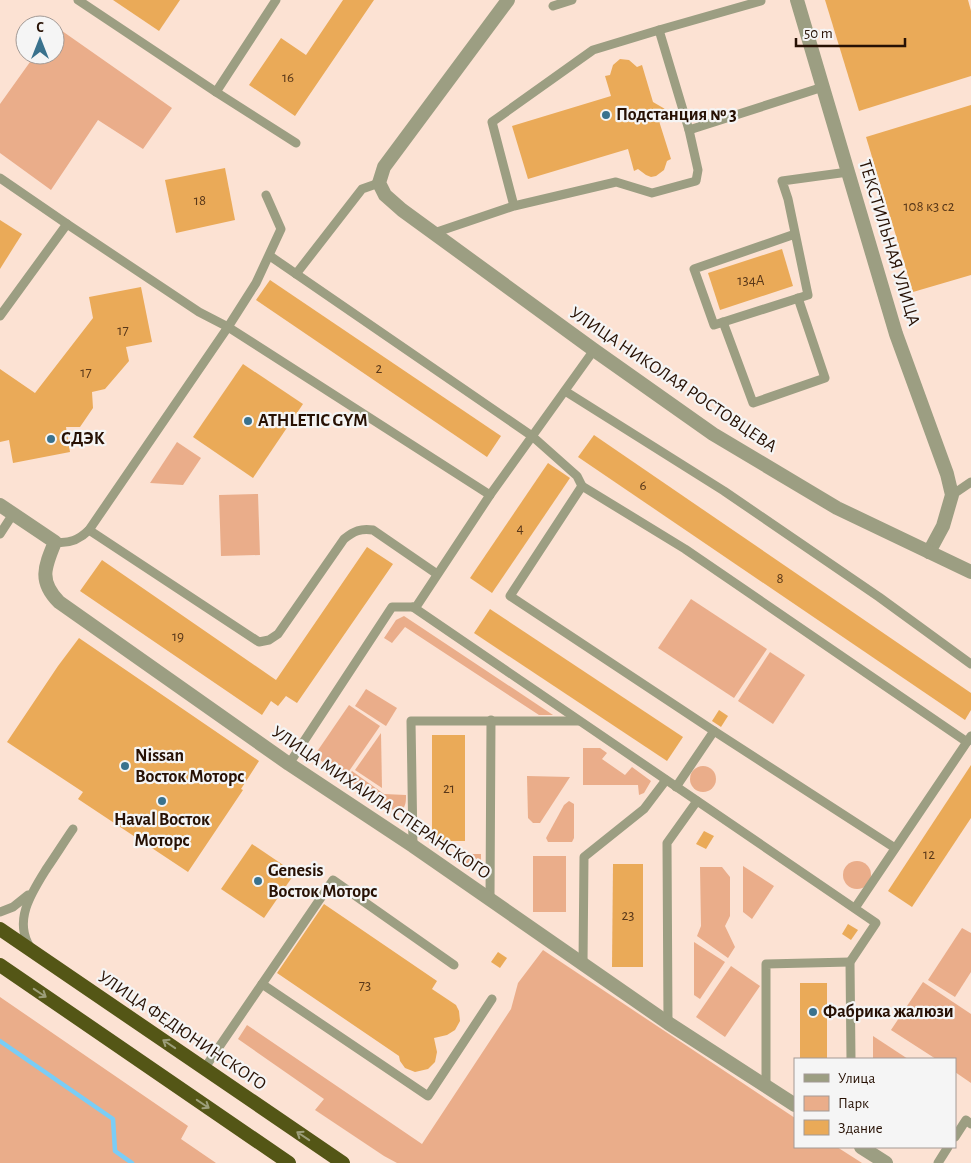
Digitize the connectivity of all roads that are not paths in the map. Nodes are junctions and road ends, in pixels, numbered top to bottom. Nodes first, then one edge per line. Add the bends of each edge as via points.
1 (78, 0) edge
2 (276, 0) edge
3 (508, 0) edge
4 (572, 0) edge
5 (797, 0) edge
6 (761, 1) dead end
7 (553, 6) dead end
8 (659, 30) junction
9 (823, 86) junction
10 (216, 92) junction
11 (689, 130) junction
12 (296, 143) dead end
13 (848, 172) junction
14 (0, 178) edge
15 (379, 183) junction
16 (266, 195) dead end
17 (514, 206) junction
18 (67, 224) junction
19 (434, 232) junction
20 (795, 234) junction
21 (270, 256) junction
22 (296, 274) junction
23 (798, 298) junction
24 (0, 316) edge
25 (723, 322) junction
26 (228, 328) junction
27 (594, 350) junction
28 (565, 391) junction
29 (532, 436) junction
30 (971, 482) edge
31 (582, 486) junction
32 (952, 495) junction
33 (490, 496) junction
34 (0, 505) edge
35 (13, 514) junction
36 (89, 530) junction
37 (0, 534) edge
38 (55, 542) junction
39 (929, 552) junction
40 (971, 572) edge
41 (437, 574) junction
42 (413, 607) junction
43 (971, 664) edge
44 (492, 720) junction
45 (579, 721) junction
46 (714, 731) junction
47 (969, 739) edge
48 (289, 764) junction
49 (666, 780) junction
50 (676, 787) junction
51 (696, 801) junction
52 (73, 829) dead end
53 (413, 846) junction
54 (895, 848) junction
55 (32, 891) junction
56 (490, 900) junction
57 (855, 908) junction
58 (0, 912) edge
59 (0, 929) edge
60 (33, 952) junction
61 (850, 962) junction
62 (583, 964) junction
63 (454, 965) dead end
64 (0, 966) edge
65 (262, 984) junction
66 (492, 999) dead end
67 (668, 1023) junction
68 (852, 1058) edge
69 (204, 1068) junction
70 (766, 1087) junction
71 (794, 1104) edge
72 (971, 1124) edge
73 (956, 1135) edge
74 (862, 1148) edge
75 (947, 1148) edge
76 (289, 1163) edge
77 (343, 1163) edge
78 (886, 1163) edge
79 (938, 1163) edge

1 - 10 lane
2 - 10 lane
3 - 15 street via 384,167
4 - 7 lane
5 - 9 street, ТЕКСТИЛЬНАЯ УЛИЦА
6 - 8 lane
8 - 11 lane
8 - 17 lane via 593,50 492,122
9 - 11 lane
9 - 13 street, ТЕКСТИЛЬНАЯ УЛИЦА
10 - 12 lane
11 - 17 lane via 698,170 696,181 652,193 616,182
13 - 20 lane via 782,181
13 - 32 street, ТЕКСТИЛЬНАЯ УЛИЦА via 896,334
14 - 18 lane
15 - 19 street, УЛИЦА НИКОЛАЯ РОСТОВЦЕВА via 385,195
15 - 22 lane via 362,189
16 - 21 lane via 281,229
17 - 19 lane
18 - 24 lane
18 - 26 lane
19 - 27 street, УЛИЦА НИКОЛАЯ РОСТОВЦЕВА
20 - 23 lane via 808,295
20 - 25 lane via 694,268 714,325
21 - 22 lane
21 - 26 lane
22 - 29 lane
23 - 25 lane
23 - 25 lane via 825,378 753,403
26 - 33 lane
26 - 36 lane
27 - 28 lane
27 - 39 street, УЛИЦА НИКОЛАЯ РОСТОВЦЕВА via 713,434 837,508
28 - 29 lane
28 - 43 lane via 732,497
29 - 31 lane via 577,476
29 - 33 lane
30 - 32 lane
31 - 46 lane via 510,596
31 - 47 lane via 685,549
32 - 39 street via 943,526
33 - 41 lane
34 - 35 street
35 - 37 lane
35 - 38 street
36 - 38 lane via 73,541
36 - 41 lane via 259,642 278,634 344,539 353,532 373,530
38 - 48 street, УЛИЦА МИХАИЛА СПЕРАНСКОГО via 45,576 49,592 59,602
39 - 40 street, УЛИЦА НИКОЛАЯ РОСТОВЦЕВА
41 - 42 lane
42 - 45 lane
42 - 48 lane via 392,607
44 - 45 lane
44 - 53 lane via 411,722
44 - 56 lane
45 - 49 lane
46 - 50 lane
46 - 54 lane
47 - 54 lane
48 - 53 street, УЛИЦА МИХАИЛА СПЕРАНСКОГО
49 - 50 lane
49 - 62 lane via 644,809 584,857
50 - 51 lane
51 - 57 lane
51 - 67 lane via 667,843
52 - 55 lane
53 - 56 street, УЛИЦА МИХАИЛА СПЕРАНСКОГО
54 - 57 lane
55 - 58 lane via 13,907
55 - 60 lane via 22,926
56 - 62 street, УЛИЦА МИХАИЛА СПЕРАНСКОГО
57 - 61 lane via 876,922
59 - 60 highway, УЛИЦА ФЕДЮНИНСКОГО
69 -> 60 highway, УЛИЦА ФЕДЮНИНСКОГО
61 - 68 lane
61 - 70 lane via 766,964
62 - 67 street, УЛИЦА МИХАИЛА СПЕРАНСКОГО
63 - 65 lane via 333,880
64 -> 76 highway
65 - 66 lane via 428,1096
65 - 69 lane
67 - 70 street, УЛИЦА МИХАИЛА СПЕРАНСКОГО
77 -> 69 highway, УЛИЦА ФЕДЮНИНСКОГО
70 - 71 street, УЛИЦА МИХАИЛА СПЕРАНСКОГО
72 - 73 lane via 966,1120
74 - 78 street
75 - 79 lane

